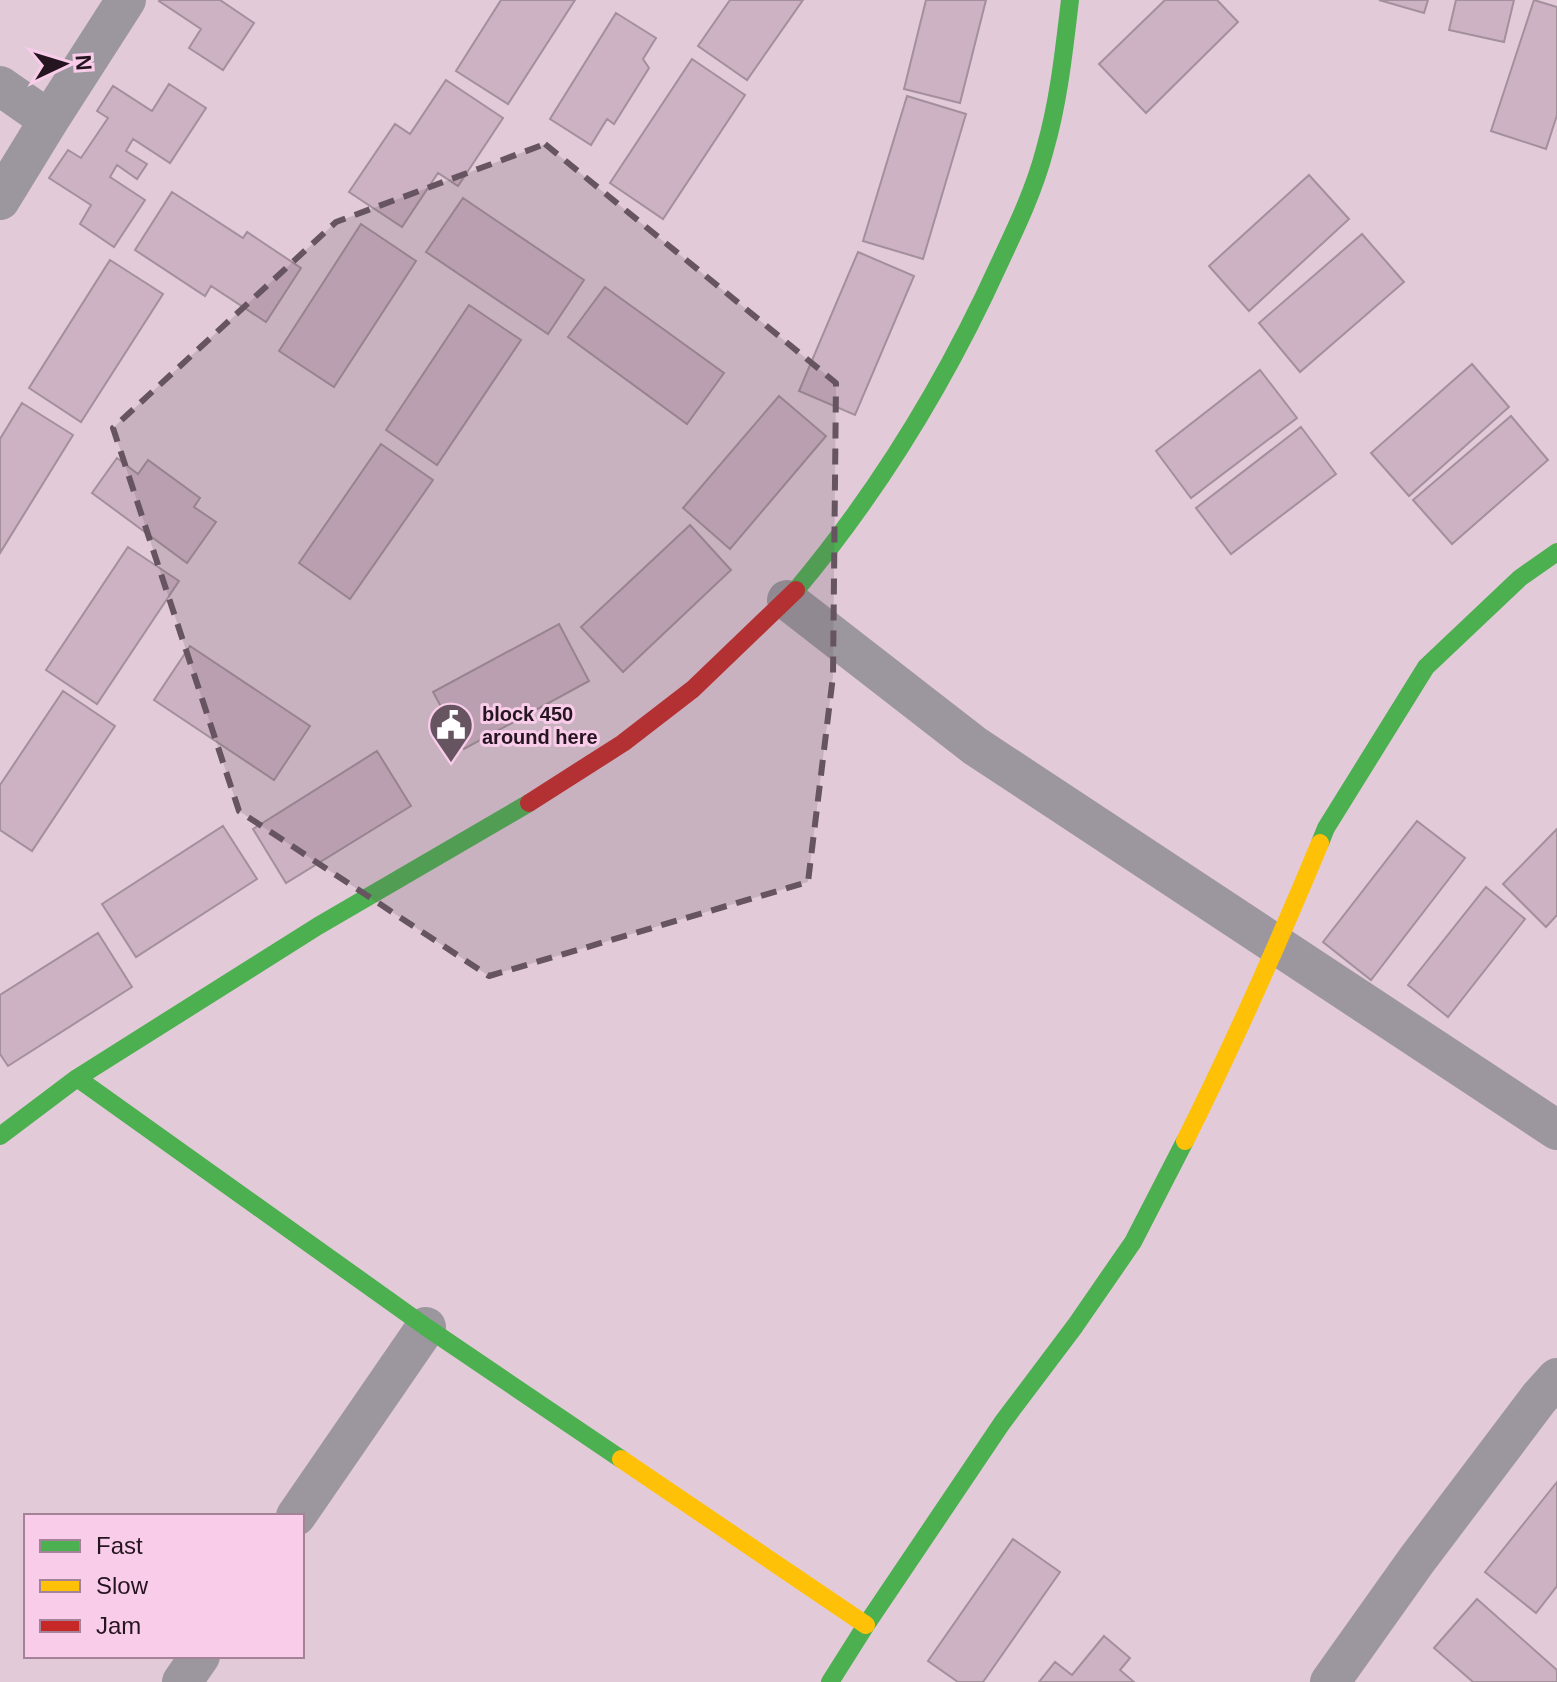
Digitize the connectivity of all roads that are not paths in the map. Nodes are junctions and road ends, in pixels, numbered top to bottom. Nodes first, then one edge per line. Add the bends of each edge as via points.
1 (126, 0) edge
2 (1070, 0) edge
3 (0, 86) edge
4 (49, 120) junction
5 (0, 200) edge
6 (1557, 552) edge
7 (787, 600) junction
8 (1278, 944) junction
9 (77, 1078) junction
10 (1557, 1130) edge
11 (0, 1136) edge
12 (426, 1327) junction
13 (1557, 1378) edge
14 (297, 1514) edge
15 (866, 1625) junction
16 (199, 1658) edge
17 (182, 1682) edge
18 (830, 1682) edge
19 (1330, 1682) edge

1 - 4 street
2 - 7 street via 1061,80 1045,151 972,324 917,422 830,549
3 - 4 street
4 - 5 street
6 - 8 street via 1520,578 1426,667 1326,828
7 - 8 street via 975,746
7 - 9 street via 693,689 623,743
8 - 10 street
8 - 15 street via 1133,1242
9 - 11 street
9 - 12 street
12 - 14 street
12 - 15 street
13 - 19 street
15 - 18 street
16 - 17 street

